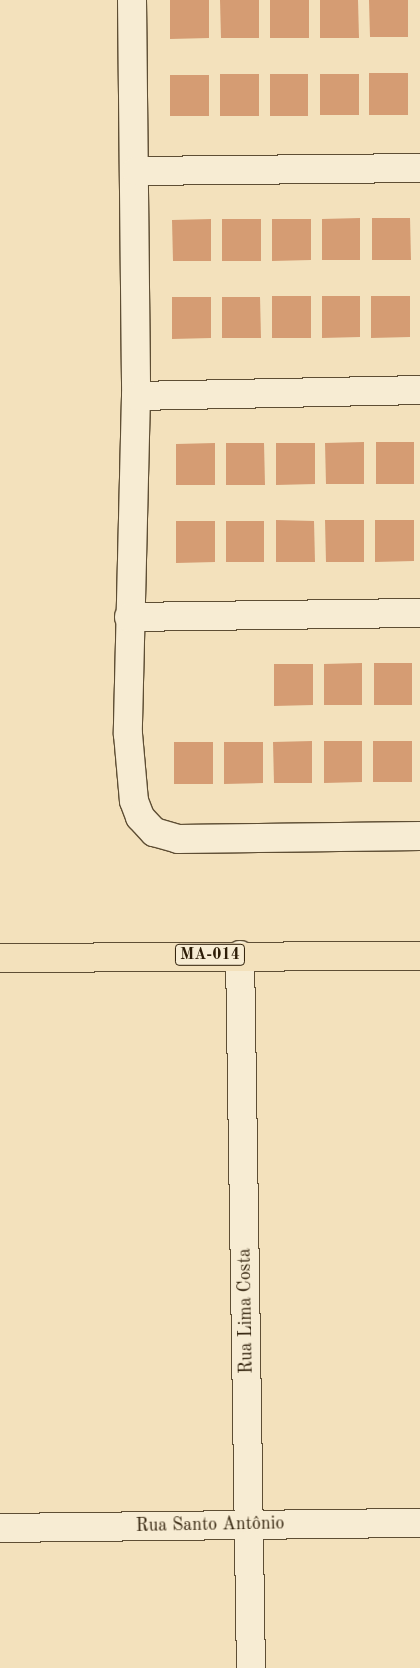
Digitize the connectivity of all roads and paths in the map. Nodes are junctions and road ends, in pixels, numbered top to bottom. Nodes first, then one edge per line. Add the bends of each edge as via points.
1 (132, 0) edge
2 (420, 168) edge
3 (136, 170) junction
4 (420, 390) edge
5 (136, 396) junction
6 (420, 613) edge
7 (129, 617) junction
8 (420, 836) edge
9 (240, 955) junction
10 (420, 956) edge
11 (0, 958) edge
12 (420, 1523) edge
13 (250, 1525) junction
14 (0, 1528) edge
15 (250, 1668) edge

1 - 3 street
2 - 3 street
3 - 5 street
4 - 5 street
5 - 7 street
6 - 7 street
7 - 8 street via 132,786 140,817 154,832 178,839
9 - 10 main road, MA-014
9 - 11 main road, MA-014
9 - 13 street, Rua Lima Costa
12 - 13 street, Rua Santo Antônio
13 - 14 street, Rua Santo Antônio
13 - 15 street, Rua Lima Costa

